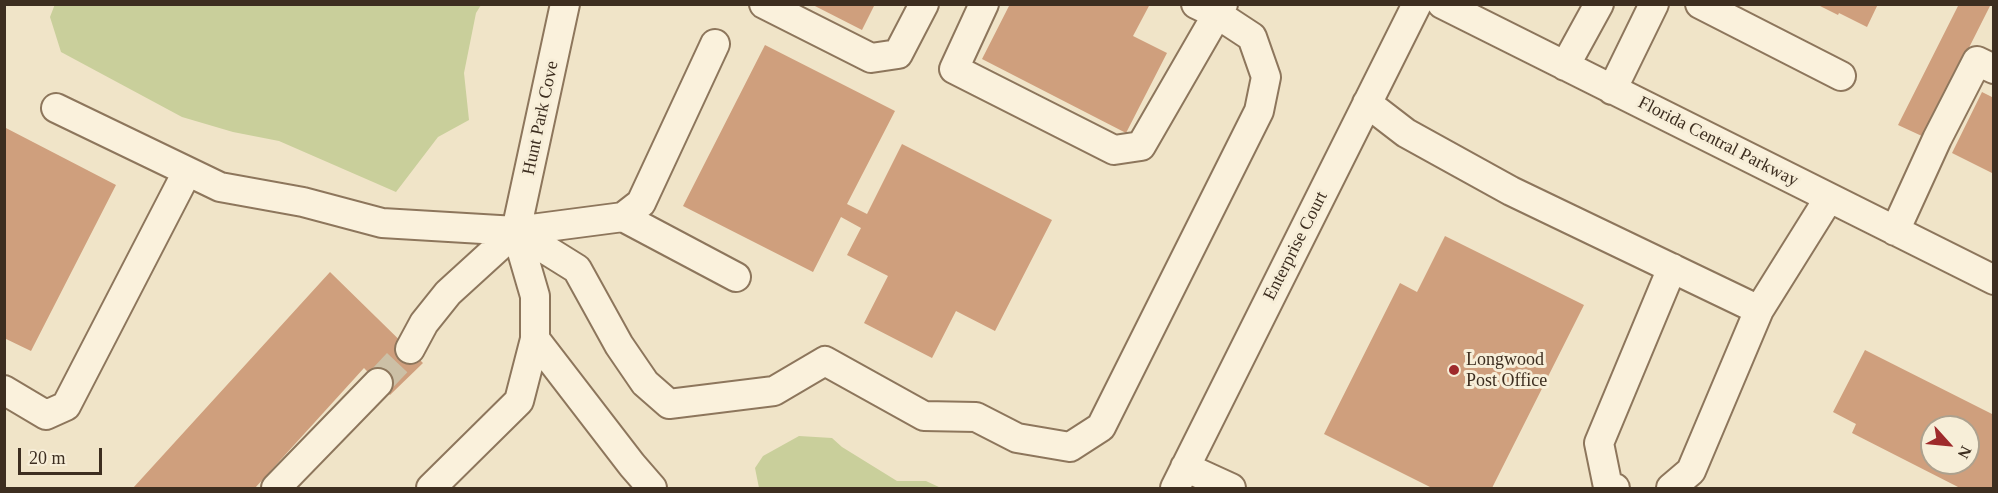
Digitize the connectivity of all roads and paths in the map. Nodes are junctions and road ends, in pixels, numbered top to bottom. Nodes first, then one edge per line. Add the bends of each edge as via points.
1 (566, 4) edge
2 (764, 4) edge
3 (924, 4) edge
4 (984, 4) edge
5 (1417, 4) edge
6 (1442, 4) edge
7 (1599, 4) edge
8 (1654, 4) edge
9 (1700, 4) edge
10 (1212, 8) edge
11 (715, 44) dead end
12 (1565, 66) junction
13 (1994, 69) edge
14 (1841, 76) dead end
15 (1612, 90) junction
16 (1367, 104) junction
17 (56, 108) dead end
18 (187, 172) junction
19 (1829, 198) junction
20 (623, 218) junction
21 (516, 231) junction
22 (1895, 231) junction
23 (1672, 268) junction
24 (736, 277) dead end
25 (1994, 280) edge
26 (1759, 310) junction
27 (535, 339) junction
28 (410, 349) tunnel mouth
29 (378, 383) tunnel mouth
30 (4, 390) edge
31 (1180, 478) edge
32 (276, 489) edge
33 (431, 489) edge
34 (652, 489) edge
35 (1231, 489) edge
36 (1615, 489) edge
37 (1671, 489) edge

1 - 21 street, Hunt Park Cove
2 - 3 street via 871,58 898,54
4 - 10 street via 954,69 1114,150 1141,146
5 - 16 street, Enterprise Court
6 - 12 street, Florida Central Parkway
7 - 12 street
8 - 15 street
9 - 14 street
10 - 21 street via 1252,37 1266,78 1259,111 1101,427 1070,447 1017,438 976,417 924,416 825,361 774,391 669,404 638,374 577,269
11 - 20 street via 641,202
12 - 15 street, Florida Central Parkway
13 - 22 street via 1977,61
15 - 19 street, Florida Central Parkway
16 - 23 street via 1406,133 1511,191
16 - 31 street, Enterprise Court
17 - 18 street
18 - 21 street via 220,187 303,202 382,223
18 - 30 street via 66,406 46,415
19 - 22 street, Florida Central Parkway
19 - 26 street
20 - 21 street
20 - 24 street
21 - 27 street via 535,296
21 - 28 street via 448,292
22 - 25 street, Florida Central Parkway
23 - 26 street
23 - 36 street via 1599,443 1608,487
26 - 37 street via 1691,471
27 - 33 street via 519,401
27 - 34 street
29 - 32 street
31 - 35 street

